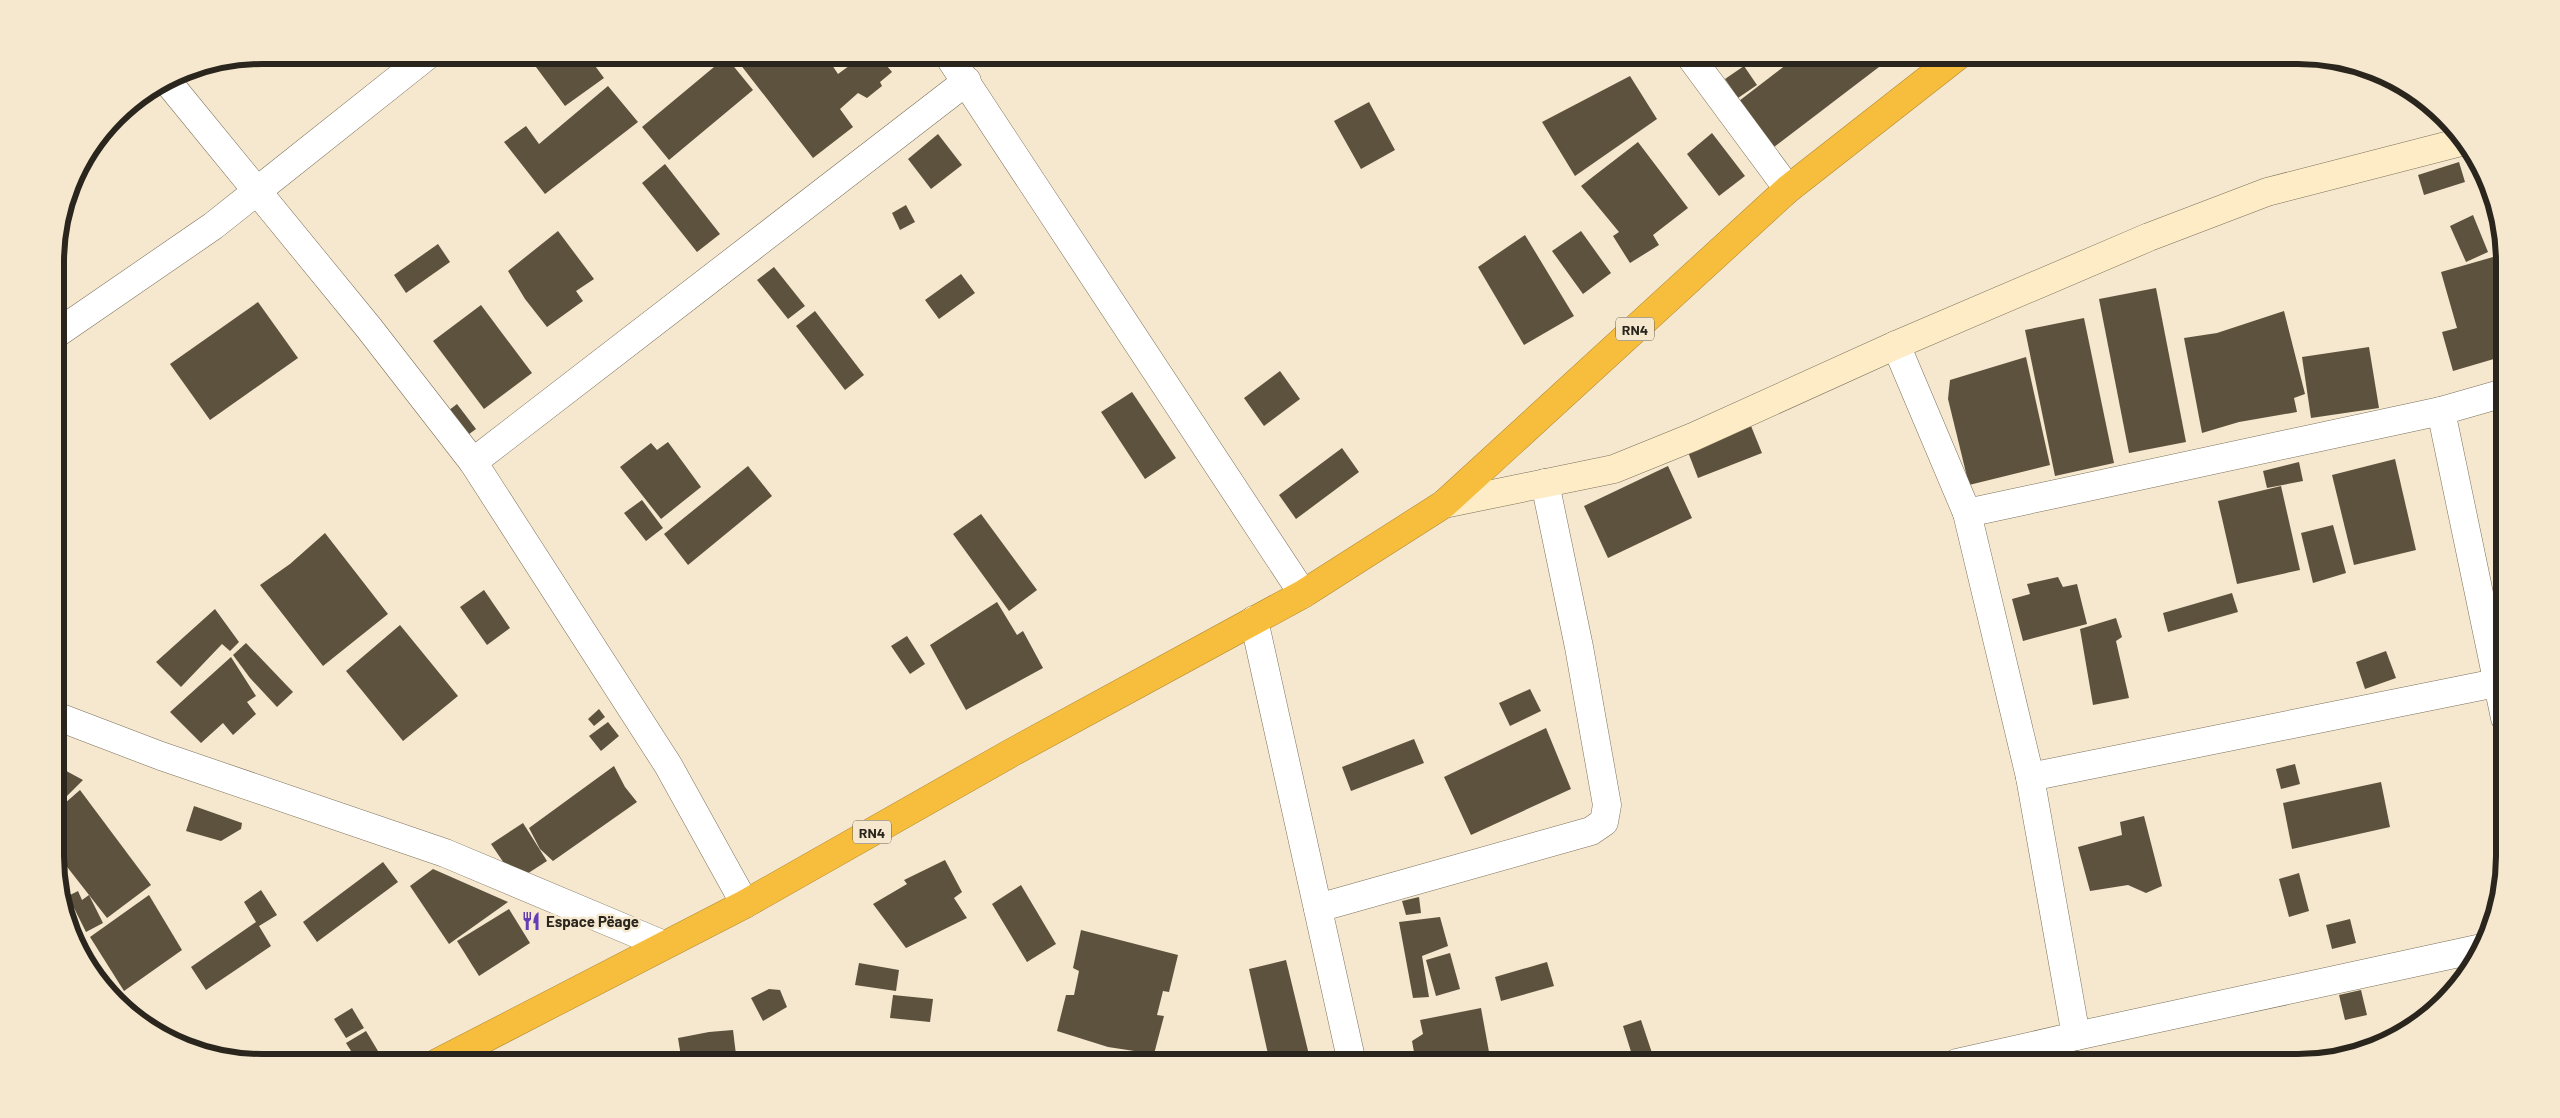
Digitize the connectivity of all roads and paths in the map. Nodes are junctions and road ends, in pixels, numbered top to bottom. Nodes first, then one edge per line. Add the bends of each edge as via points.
1 (417, 64) edge
2 (955, 64) edge
3 (1695, 64) edge
4 (1948, 64) edge
5 (967, 81) junction
6 (171, 86) edge
7 (2457, 143) edge
8 (1788, 189) junction
9 (256, 190) junction
10 (64, 328) edge
11 (1896, 345) junction
12 (2496, 396) edge
13 (2441, 411) junction
14 (472, 462) junction
15 (1545, 483) junction
16 (1444, 504) junction
17 (1967, 513) junction
18 (1303, 594) junction
19 (1254, 620) junction
20 (2496, 683) joint
21 (64, 719) edge
22 (2030, 777) junction
23 (745, 904) junction
24 (1318, 908) junction
25 (664, 945) junction
26 (2473, 950) edge
27 (2076, 1036) junction
28 (453, 1054) edge
29 (1350, 1054) edge
30 (1997, 1054) edge

1 - 9 street
2 - 5 street
3 - 8 street
4 - 8 highway, RN4
5 - 14 street
5 - 18 street
6 - 9 street
7 - 11 street via 2267,192 2149,237
8 - 16 highway, RN4
9 - 10 street via 213,226
9 - 14 street via 369,328
11 - 15 street via 1693,438 1614,469
11 - 17 street
12 - 13 street
13 - 17 street
13 - 20 street
14 - 23 street via 668,765
15 - 16 street
15 - 24 street via 1607,805 1604,822 1592,831
16 - 18 highway, RN4
17 - 22 street
18 - 19 highway, RN4
19 - 23 highway, RN4
19 - 24 street
20 - 22 street
21 - 25 street via 161,756 445,852
22 - 27 street
23 - 25 highway, RN4
24 - 29 street
25 - 28 highway, RN4
26 - 27 street
27 - 30 street

